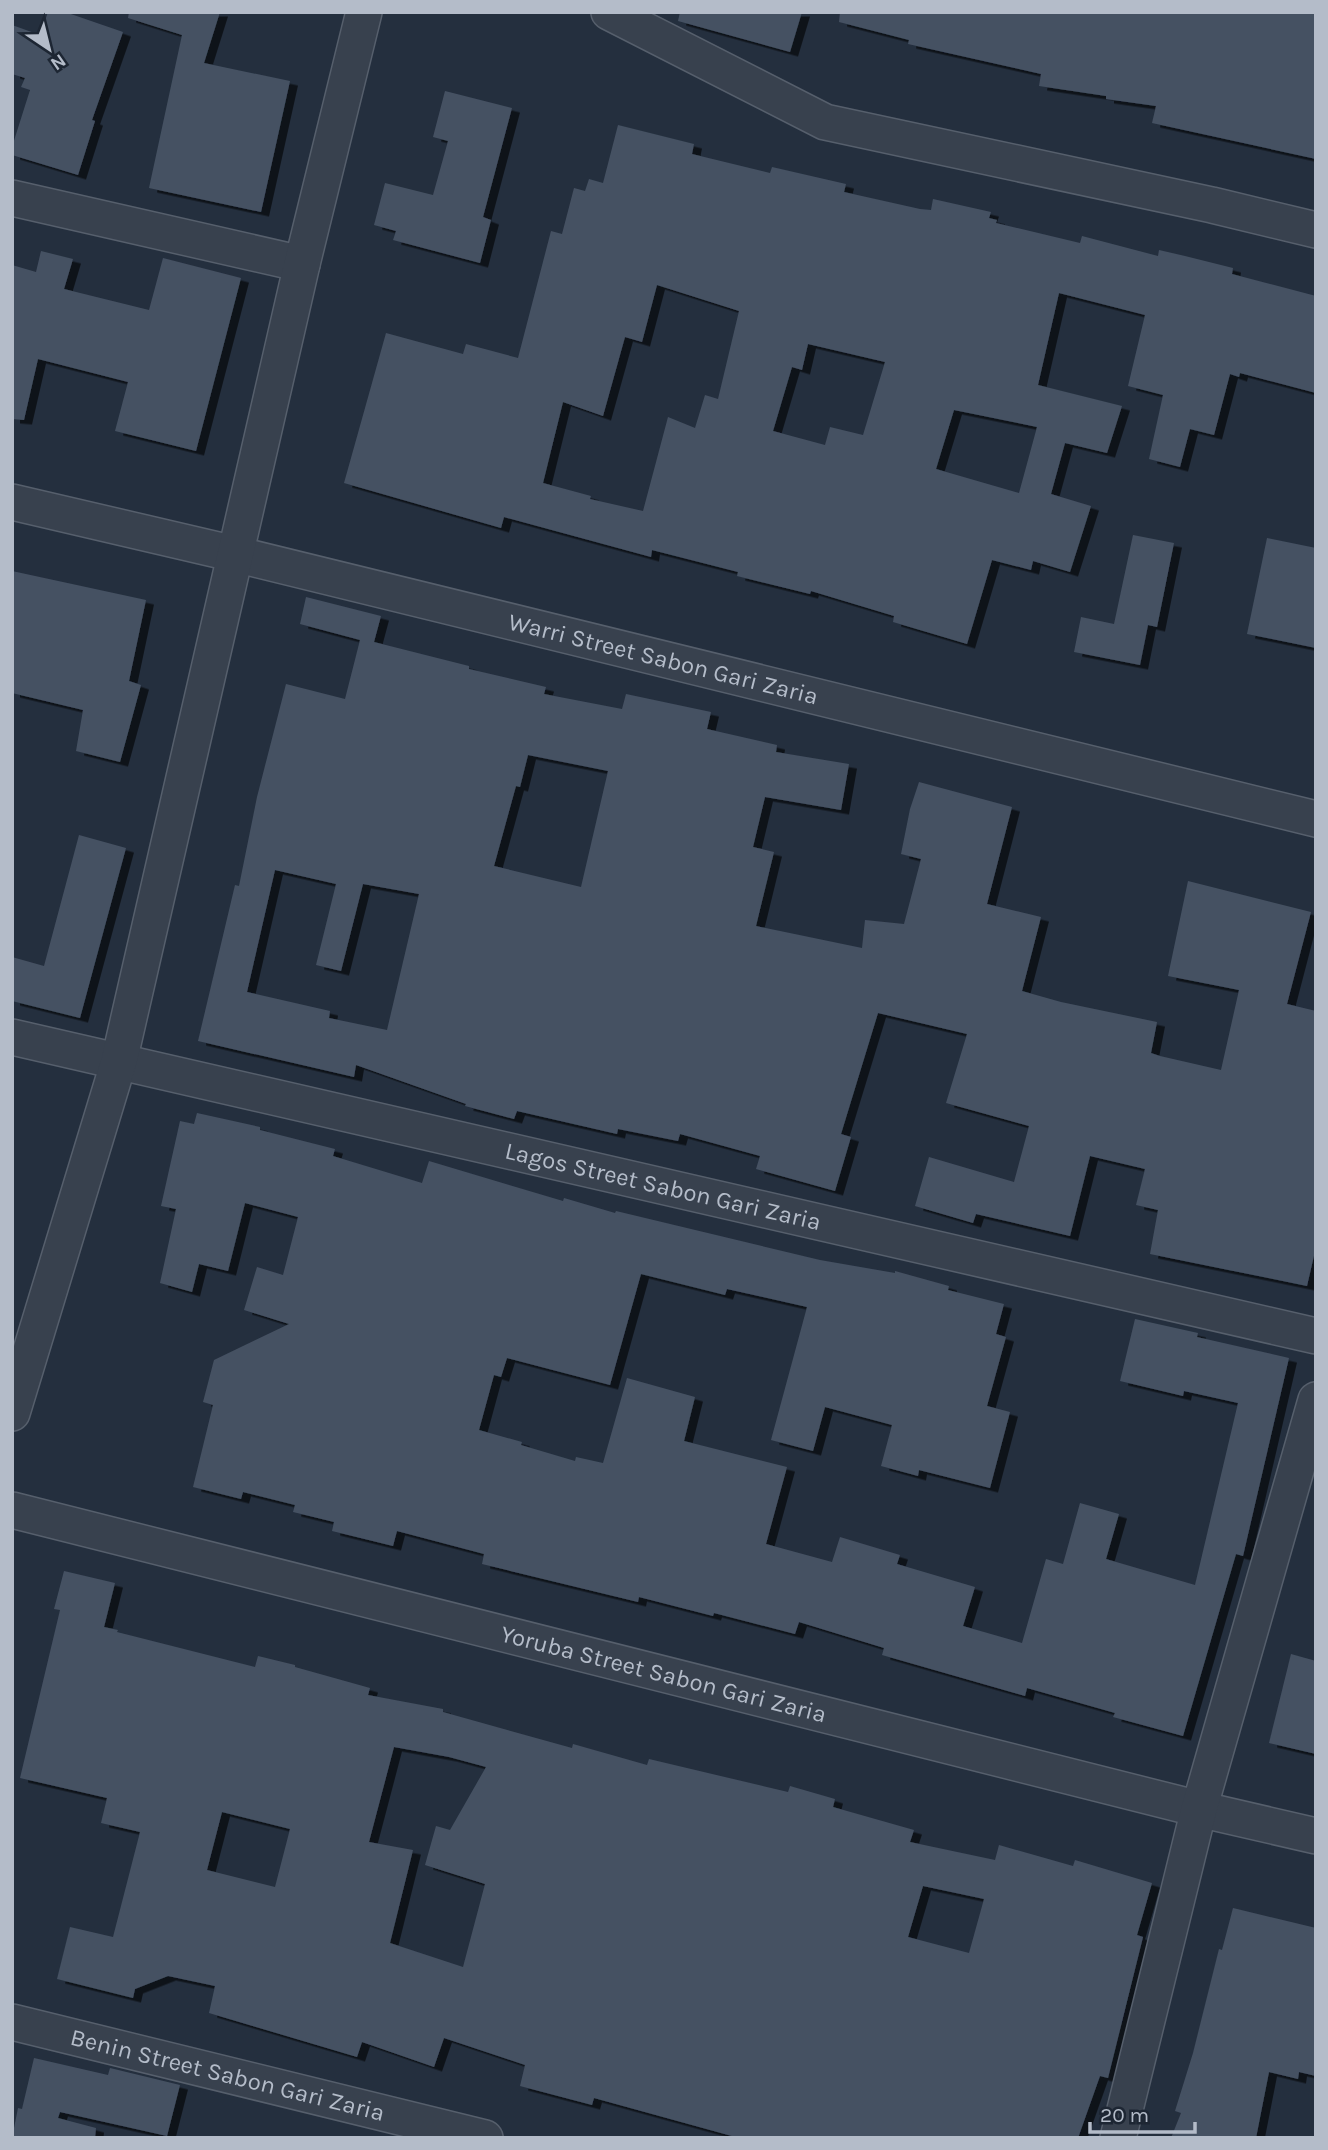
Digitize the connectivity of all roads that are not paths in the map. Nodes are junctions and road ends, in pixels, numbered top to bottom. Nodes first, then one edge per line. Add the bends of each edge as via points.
1 (364, 12) edge
2 (609, 12) edge
3 (12, 198) edge
4 (1316, 230) edge
5 (302, 264) junction
6 (12, 502) edge
7 (235, 554) junction
8 (1316, 819) edge
9 (12, 1037) edge
10 (119, 1061) junction
11 (1316, 1336) edge
12 (1316, 1400) edge
13 (12, 1413) edge
14 (12, 1510) edge
15 (1199, 1809) junction
16 (1316, 1836) edge
17 (12, 2022) edge
18 (485, 2138) edge
19 (1118, 2138) edge

1 - 5 street
2 - 4 street via 825,122
3 - 5 street
5 - 7 street
6 - 7 street, Warri Street Sabon Gari Zaria
7 - 8 street, Warri Street Sabon Gari Zaria
7 - 10 street
9 - 10 street, Lagos Street Sabon Gari Zaria
10 - 11 street, Lagos Street Sabon Gari Zaria
10 - 13 street
12 - 15 street
14 - 15 street, Yoruba Street Sabon Gari Zaria
15 - 16 street, Yoruba Street Sabon Gari Zaria
15 - 19 street
17 - 18 street, Benin Street Sabon Gari Zaria

